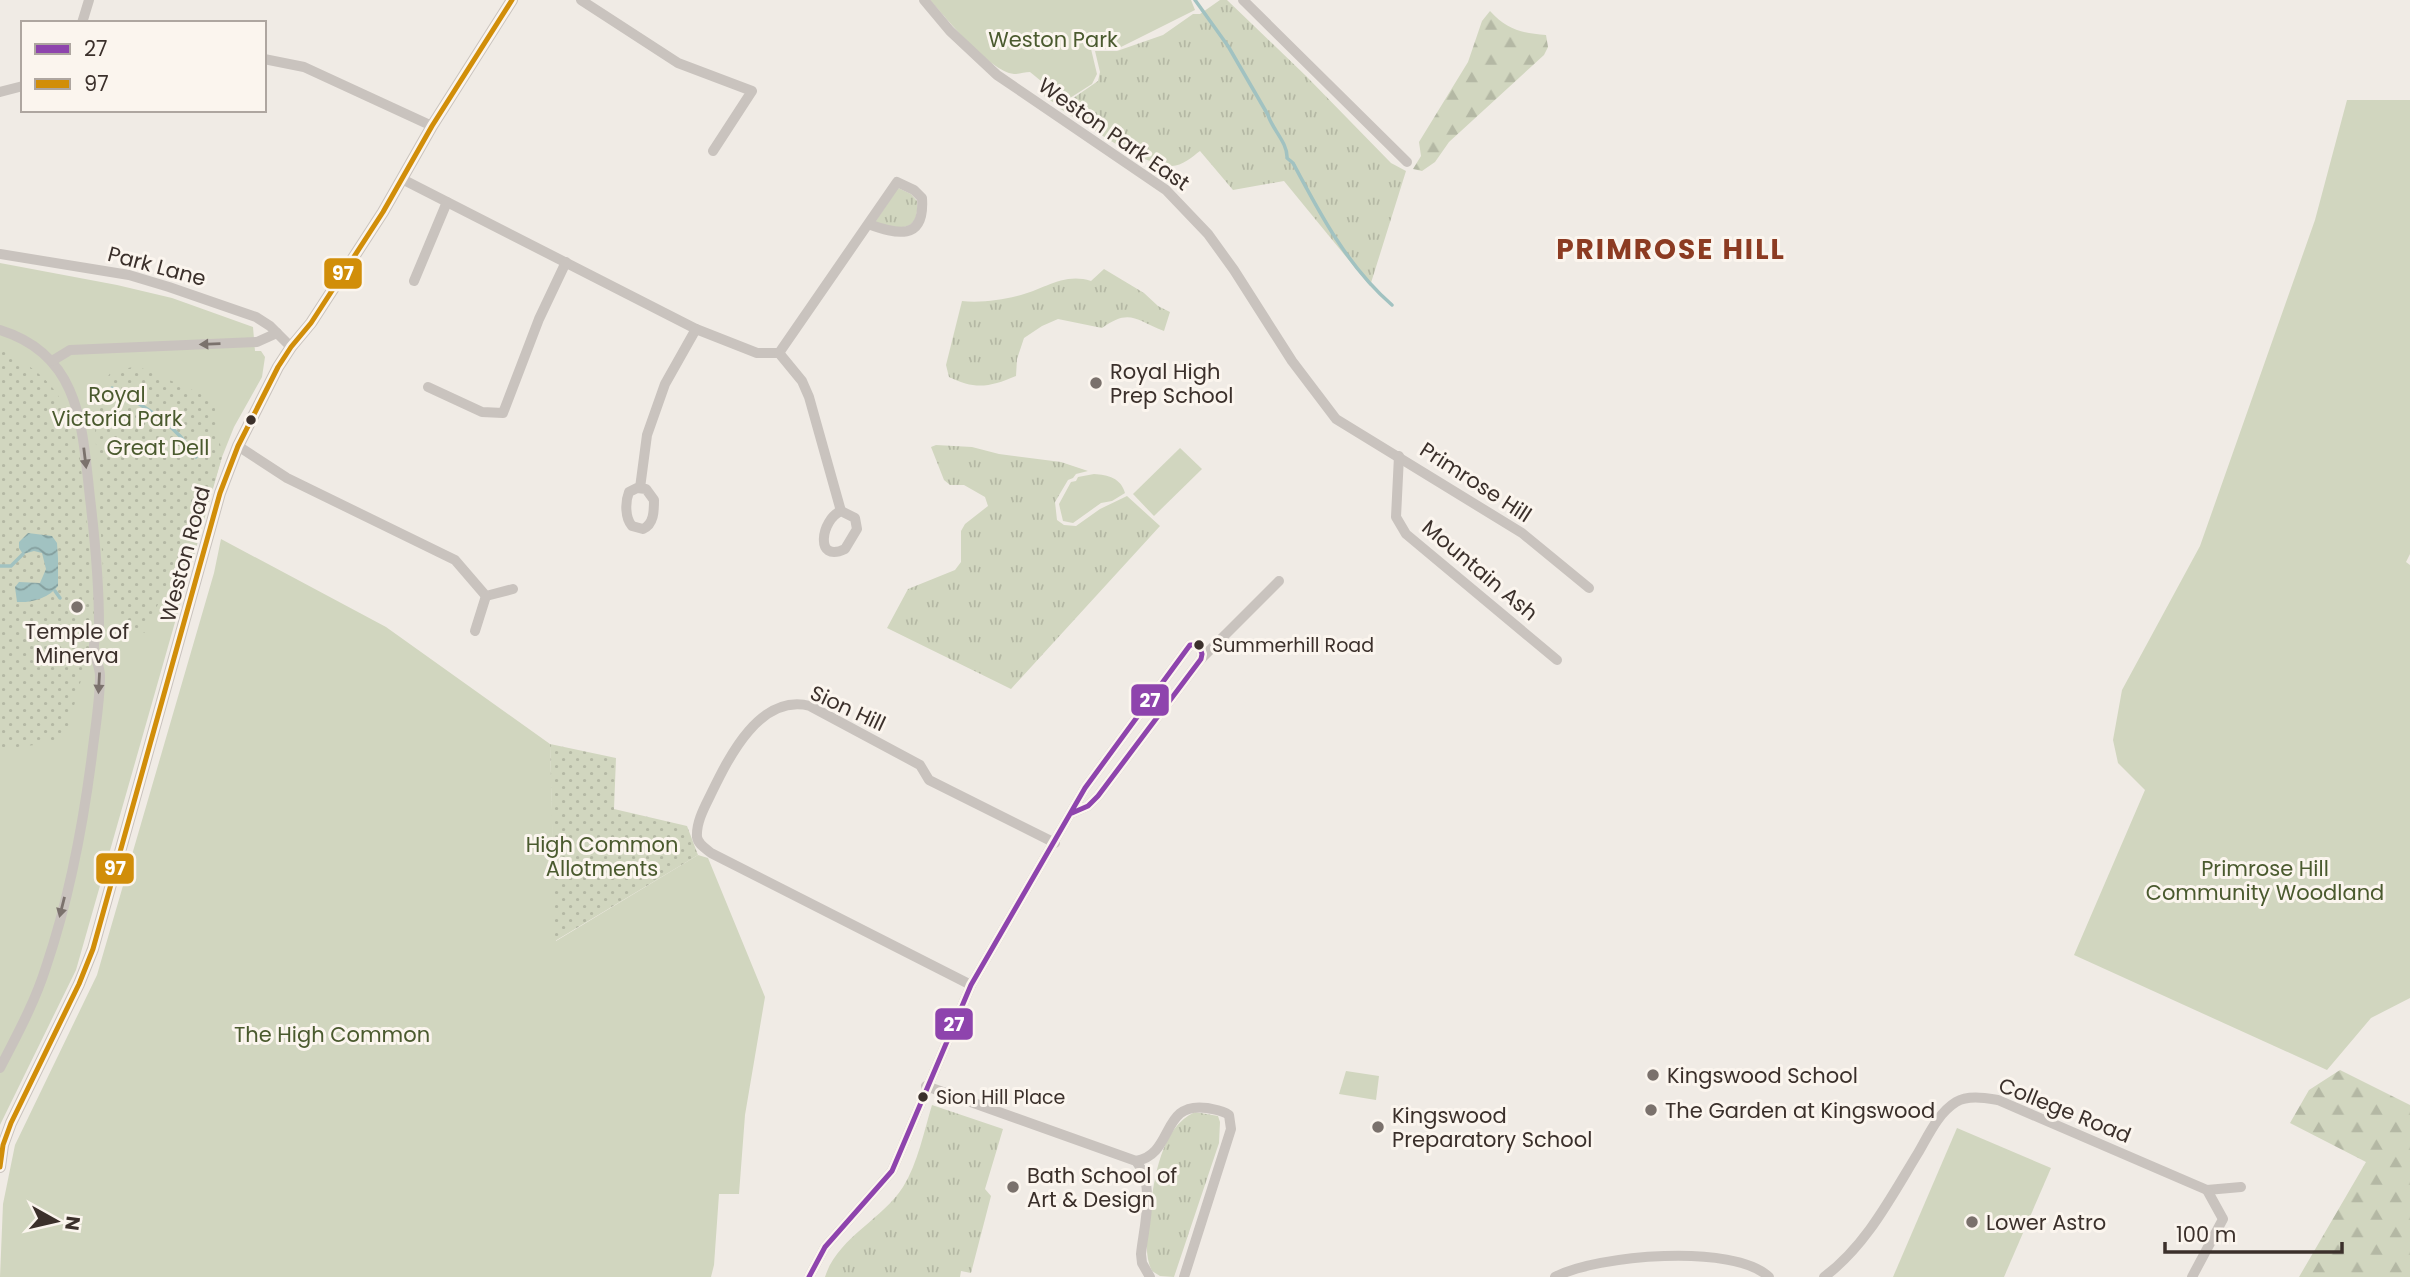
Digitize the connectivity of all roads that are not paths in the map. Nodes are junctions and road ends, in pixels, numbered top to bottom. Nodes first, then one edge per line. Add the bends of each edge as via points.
1 (89, 0) edge
2 (512, 0) edge
3 (581, 0) edge
4 (924, 0) edge
5 (1243, 0) edge
6 (83, 21) edge
7 (266, 59) edge
8 (21, 87) edge
9 (0, 92) edge
10 (432, 126) junction
11 (713, 152) dead end
12 (1407, 162) dead end
13 (402, 179) junction
14 (447, 202) junction
15 (868, 224) junction
16 (0, 254) edge
17 (566, 262) junction
18 (414, 281) dead end
19 (695, 329) junction
20 (0, 330) edge
21 (277, 333) junction
22 (290, 347) junction
23 (779, 353) junction
24 (52, 361) junction
25 (428, 387) dead end
26 (1336, 419) joint
27 (238, 446) junction
28 (1399, 456) junction
29 (640, 488) dead end
30 (841, 511) dead end
31 (1279, 581) dead end
32 (1589, 588) dead end
33 (513, 589) dead end
34 (486, 596) junction
35 (475, 631) dead end
36 (1201, 659) junction
37 (1557, 660) dead end
38 (1072, 813) junction
39 (1055, 843) junction
40 (971, 985) junction
41 (0, 1068) edge
42 (926, 1086) junction
43 (1, 1144) edge
44 (1136, 1161) junction
45 (0, 1167) edge
46 (2241, 1187) dead end
47 (2207, 1190) junction
48 (809, 1277) edge
49 (1150, 1277) edge
50 (1184, 1277) edge
51 (1555, 1277) edge
52 (1769, 1277) edge
53 (1824, 1277) edge
54 (2192, 1277) edge

1 - 6 street
2 - 10 street, Weston Road
3 - 11 street via 678,63 752,92
4 - 26 street, Weston Park East via 997,75 1166,190 1186,210 1234,270 1292,361
5 - 12 street
7 - 10 street via 304,67
8 - 9 street
10 - 13 street, Weston Road
13 - 14 street
13 - 22 street, Weston Road via 311,323
14 - 17 street
14 - 18 street
15 - 15 street via 894,233 908,232 919,222 922,198 897,182
15 - 23 street
16 - 21 street, Park Lane via 143,279 256,317
17 - 19 street
17 - 25 street via 539,319 508,417 482,412
19 - 23 street via 757,352
19 - 29 street via 665,384 647,435
20 - 24 street via 28,341
21 - 22 street, Park Lane
21 -> 24 street via 257,342 70,350
22 - 27 street, Weston Road
23 - 30 street via 809,397
24 -> 41 street via 65,378 81,425 94,533 99,627 94,646 100,676 87,796 53,943 32,1004
26 - 28 street, Primrose Hill
27 - 34 street via 287,478 455,560
27 - 43 street, Weston Road via 220,493 93,949
28 - 32 street, Primrose Hill via 1522,533
28 - 37 street, Mountain Ash via 1396,517 1406,534
31 - 36 street
33 - 34 street
34 - 35 street
36 - 38 street via 1098,796
36 - 38 street via 1199,645 1190,645 1085,788
38 - 39 street
39 - 40 street
39 - 40 street, Sion Hill via 929,780 920,765 802,704 785,705 761,719 726,762 703,810 697,833 701,845
40 - 42 street
42 - 44 street
42 - 48 street via 892,1171 825,1247
43 - 45 street, Weston Road
44 - 49 street via 1145,1172 1148,1192 1141,1254
44 - 50 street via 1148,1159 1177,1115 1188,1109 1228,1115 1231,1129
46 - 47 street, College Road
47 - 53 street, College Road via 1998,1100 1976,1097 1958,1101 1942,1113 1851,1253
47 - 54 street via 2223,1219
51 - 52 street via 1650,1256 1693,1254 1744,1264

